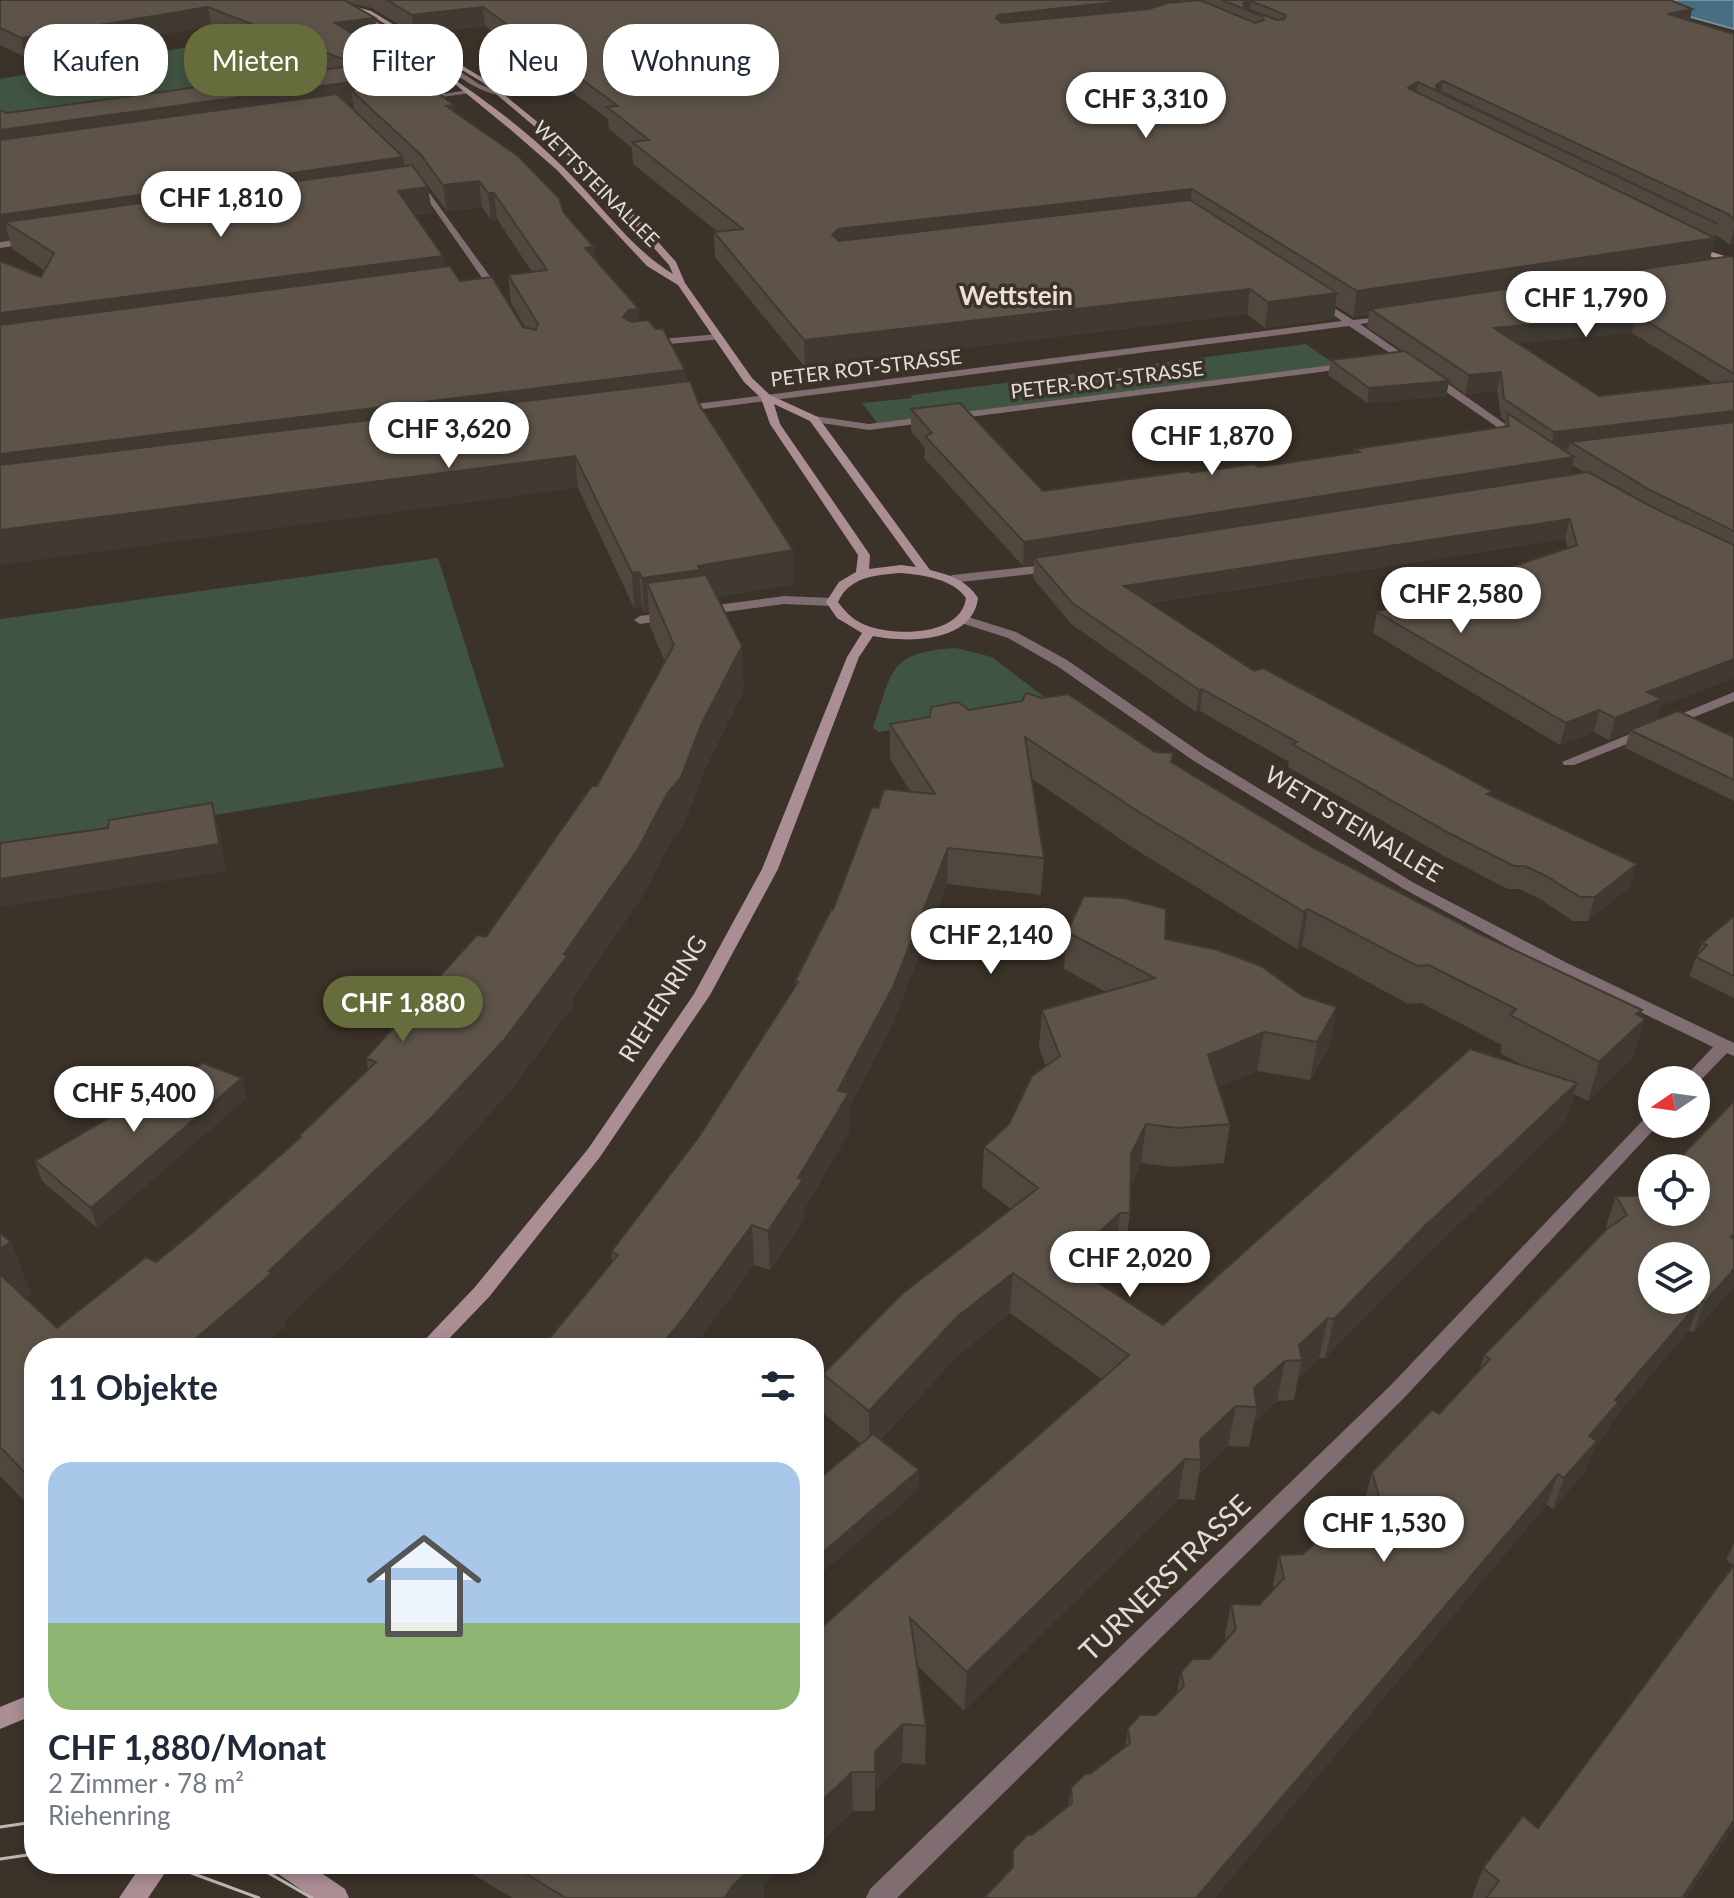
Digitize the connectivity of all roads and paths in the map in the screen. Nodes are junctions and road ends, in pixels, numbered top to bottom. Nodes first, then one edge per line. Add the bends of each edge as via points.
1 (330, 0) edge
2 (377, 24) edge
3 (463, 76) edge
4 (479, 79) edge
5 (477, 85) joint
6 (468, 92) junction
7 (502, 96) edge
8 (416, 98) edge
9 (408, 174) edge
10 (419, 184) junction
11 (404, 187) edge
12 (47, 238) edge
13 (1717, 243) edge
14 (0, 245) edge
15 (1690, 246) edge
16 (1734, 262) edge
17 (1711, 268) edge
18 (681, 283) junction
19 (491, 284) junction
20 (460, 288) edge
21 (1306, 293) edge
22 (499, 296) edge
23 (1396, 317) edge
24 (1351, 323) junction
25 (719, 337) junction
26 (633, 345) edge
27 (1405, 359) junction
28 (1389, 361) edge
29 (1358, 365) edge
30 (766, 397) junction
31 (672, 410) edge
32 (814, 419) junction
33 (1535, 448) edge
34 (1065, 566) edge
35 (924, 570) junction
36 (862, 574) junction
37 (952, 579) junction
38 (832, 602) junction
39 (962, 619) junction
40 (640, 620) edge
41 (870, 631) junction
42 (1734, 696) edge
43 (1569, 762) dead end
44 (1729, 1048) edge
45 (1708, 1066) edge
46 (1638, 1136) edge
47 (437, 1338) edge
48 (24, 1708) edge
49 (0, 1718) edge
50 (150, 1874) edge
51 (301, 1874) edge
52 (132, 1898) edge
53 (336, 1898) edge
54 (879, 1898) edge

1 - 2 street
1 - 4 main road, WETTSTEINALLEE via 369,12
1 - 6 main road, WETTSTEINALLEE via 337,10
3 - 5 street
5 - 6 street
6 - 8 street
6 - 18 main road, WETTSTEINALLEE via 560,168 650,264
7 - 18 main road, WETTSTEINALLEE via 603,183 673,264
9 - 10 street
10 - 11 street
10 - 19 street
12 - 14 street
13 - 16 main road
15 - 16 main road
16 - 17 street
18 - 25 main road, WETTSTEINALLEE
19 - 20 street
19 - 22 street
21 - 24 street
23 - 24 street, PETER ROT-STRASSE
24 - 27 street
24 - 30 street, PETER ROT-STRASSE
25 - 26 street
25 - 30 main road, WETTSTEINALLEE
27 - 28 street
27 - 33 street
29 - 32 street, PETER-ROT-STRASSE via 869,427
30 - 31 street, PETER ROT-STRASSE
30 - 32 main road, WETTSTEINALLEE
30 - 36 main road, WETTSTEINALLEE via 775,424 864,555
32 - 35 main road, WETTSTEINALLEE
34 - 37 street
35 - 36 main road
35 - 37 main road
36 - 38 main road via 841,586
37 - 39 main road via 971,598
38 - 40 street via 784,600
38 - 41 main road via 837,614
39 - 41 main road via 925,634
39 - 44 street, WETTSTEINALLEE via 1012,635 1062,663 1199,758 1409,886
41 - 47 main road, RIEHENRING via 853,657 770,869 702,995 594,1153 482,1292
42 - 43 street
44 - 45 street
46 - 54 street, TURNERSTRASSE via 1397,1392
48 - 49 main road
50 - 52 main road
51 - 53 main road

